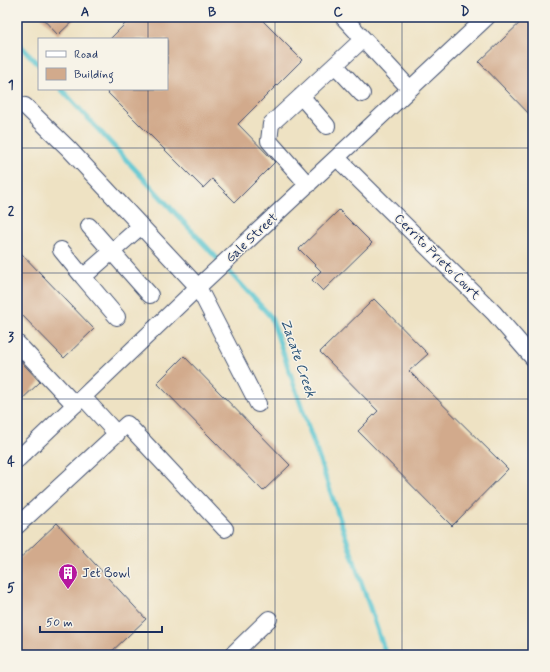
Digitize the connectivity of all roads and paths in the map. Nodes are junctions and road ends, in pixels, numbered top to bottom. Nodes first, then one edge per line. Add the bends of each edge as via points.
1 (343, 17) edge
2 (487, 17) edge
3 (363, 39) junction
4 (335, 65) junction
5 (410, 89) junction
6 (362, 94) dead end
7 (301, 96) junction
8 (17, 105) edge
9 (327, 126) dead end
10 (337, 158) junction
11 (308, 185) junction
12 (89, 226) dead end
13 (141, 226) junction
14 (61, 250) dead end
15 (112, 251) junction
16 (83, 277) junction
17 (202, 284) junction
18 (150, 295) dead end
19 (117, 317) dead end
20 (17, 342) edge
21 (533, 358) edge
22 (79, 401) junction
23 (258, 404) dead end
24 (117, 434) junction
25 (17, 460) edge
26 (17, 526) edge
27 (225, 529) dead end
28 (270, 619) dead end
29 (232, 655) edge

1 - 3 street
2 - 5 street, Gale Street
3 - 4 street
3 - 5 street
4 - 6 street
4 - 7 street
5 - 10 street, Gale Street
7 - 9 street
7 - 11 street via 270,124 269,141
8 - 13 street via 25,106
10 - 11 street, Gale Street
10 - 21 street, Cerrito Prieto Court via 494,313
11 - 17 street, Gale Street
12 - 15 street
13 - 15 street
13 - 17 street
14 - 16 street
15 - 16 street
15 - 18 street
16 - 19 street
17 - 22 street, Gale Street
17 - 23 street
20 - 22 street
22 - 24 street
22 - 25 street, Gale Street
24 - 26 street
24 - 27 street via 127,424
28 - 29 street

